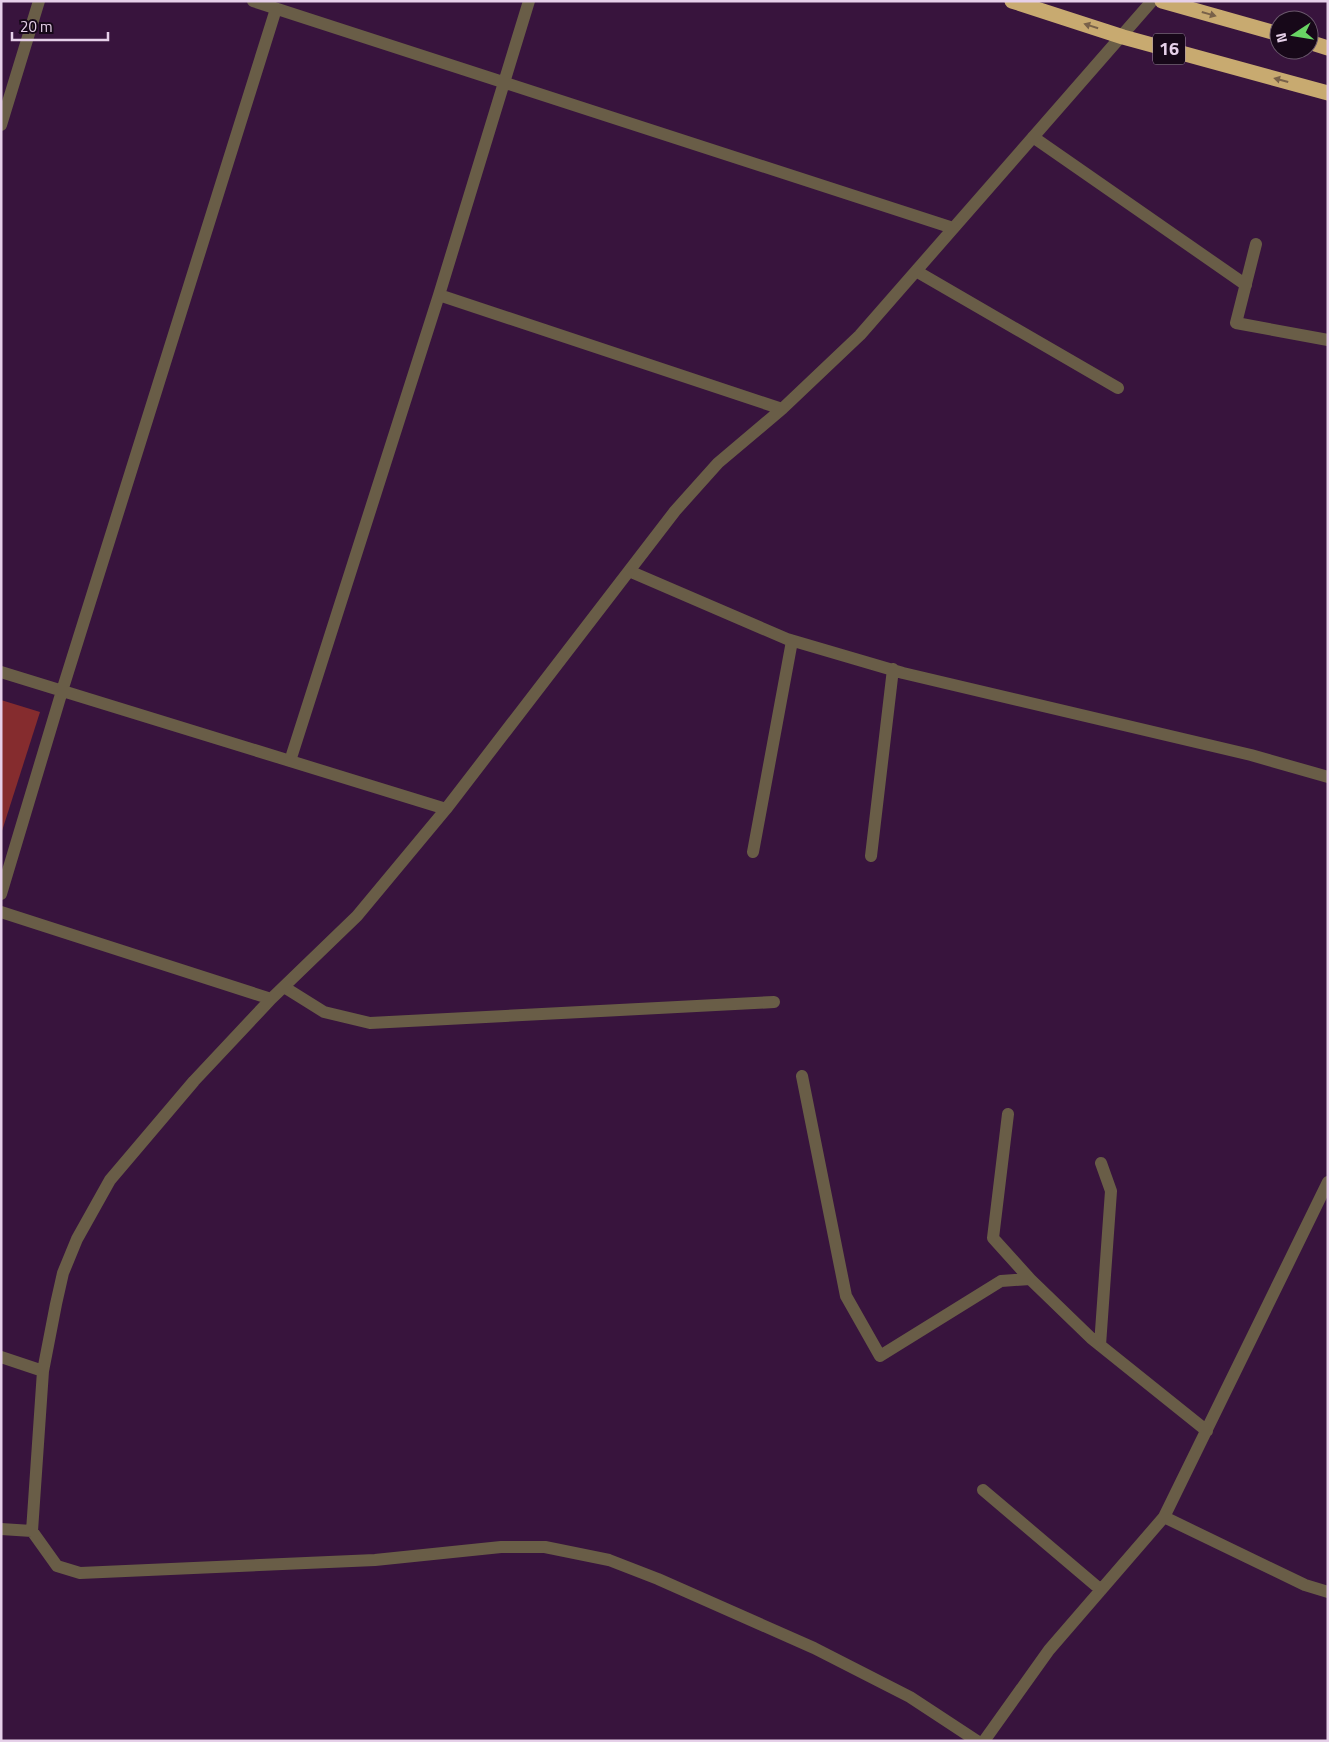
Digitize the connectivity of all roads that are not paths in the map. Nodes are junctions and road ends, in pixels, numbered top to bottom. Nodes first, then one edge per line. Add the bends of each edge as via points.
1 (39, 1) edge
2 (254, 1) edge
3 (529, 1) edge
4 (1012, 1) edge
5 (1152, 1) edge
6 (1162, 1) edge
7 (276, 8) junction
8 (1269, 31) edge
9 (1122, 36) junction
10 (505, 82) junction
11 (1328, 93) edge
12 (1, 124) edge
13 (1033, 137) junction
14 (953, 228) junction
15 (1256, 244) dead end
16 (916, 271) junction
17 (1246, 285) junction
18 (439, 295) junction
19 (1328, 340) edge
20 (1118, 388) dead end
21 (782, 409) junction
22 (629, 571) junction
23 (792, 640) junction
24 (893, 669) junction
25 (1, 672) edge
26 (62, 691) junction
27 (290, 761) junction
28 (1328, 777) edge
29 (446, 809) junction
30 (752, 852) dead end
31 (871, 856) dead end
32 (1, 894) edge
33 (1, 912) edge
34 (284, 987) junction
35 (272, 999) junction
36 (774, 1002) dead end
37 (802, 1076) dead end
38 (1008, 1114) dead end
39 (1101, 1163) dead end
40 (1328, 1182) edge
41 (1030, 1279) junction
42 (1100, 1345) junction
43 (1, 1357) edge
44 (43, 1371) junction
45 (1207, 1431) junction
46 (983, 1490) dead end
47 (1164, 1517) junction
48 (1, 1529) edge
49 (32, 1532) junction
50 (1101, 1590) junction
51 (1328, 1592) edge
52 (977, 1741) edge
53 (984, 1741) edge

1 - 12 street
2 - 7 street
3 - 10 street
9 -> 4 highway, 16
5 - 9 street
6 -> 8 highway, 16
7 - 10 street
7 - 26 street
11 -> 9 highway, 16
9 - 13 street
10 - 14 street
10 - 18 street
13 - 14 street
13 - 17 street
14 - 16 street
15 - 17 street
16 - 20 street
16 - 21 street via 860,335
17 - 19 street via 1236,323
18 - 21 street
18 - 27 street
21 - 22 street via 718,463 675,511
22 - 23 street
22 - 29 street
23 - 24 street
23 - 30 street
24 - 28 street via 1251,755
24 - 31 street
25 - 26 street
26 - 27 street
26 - 32 street
27 - 29 street
29 - 34 street via 357,916
33 - 35 street
34 - 35 street
34 - 36 street via 324,1012 370,1023
35 - 44 street via 194,1081 110,1180 77,1239 63,1273
37 - 41 street via 846,1296 880,1356 1002,1281
38 - 41 street via 994,1238
39 - 42 street via 1111,1191
40 - 45 street
41 - 42 street
42 - 45 street
43 - 44 street
44 - 49 street
45 - 47 street
46 - 50 street
47 - 50 street
47 - 51 street
48 - 49 street
49 - 52 street via 58,1566 80,1573 375,1560 500,1547 545,1546 609,1560 814,1648 910,1697
50 - 53 street via 1049,1650

